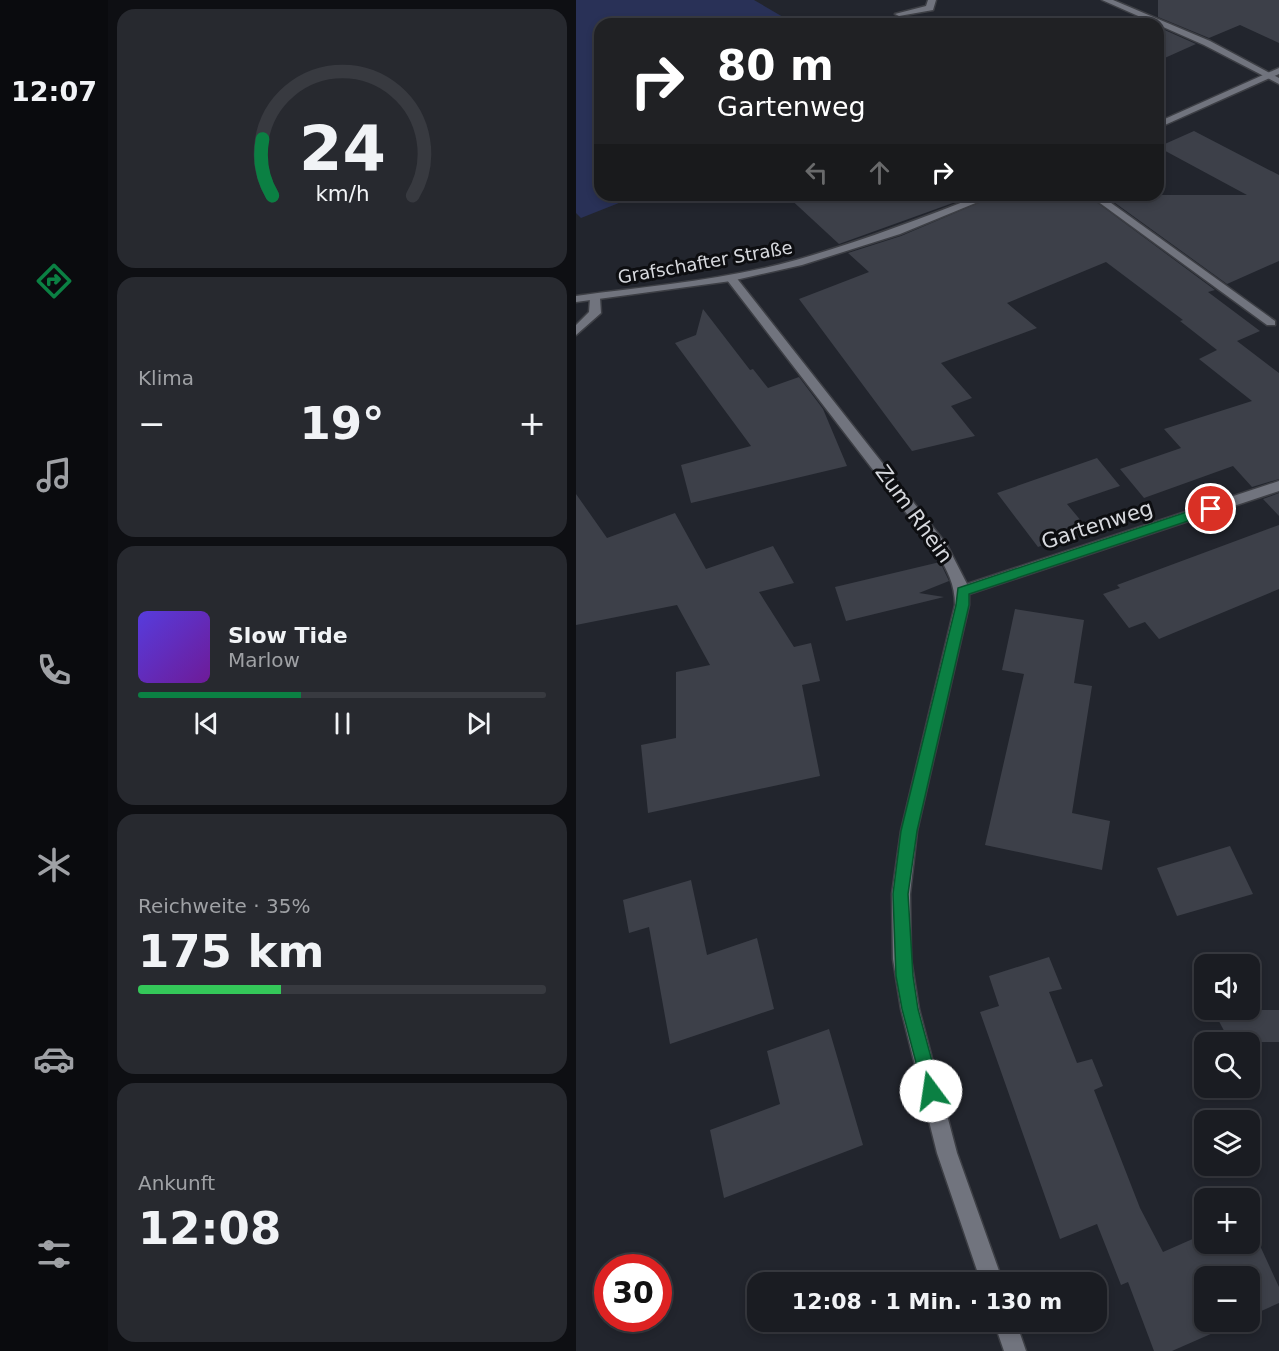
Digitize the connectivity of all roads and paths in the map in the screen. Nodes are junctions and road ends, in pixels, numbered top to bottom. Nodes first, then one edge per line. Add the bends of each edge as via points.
1 (932, 0) edge
2 (1106, 0) edge
3 (899, 15) dead end
4 (1148, 18) edge
5 (1164, 25) edge
6 (1275, 73) edge
7 (1279, 81) edge
8 (1164, 122) edge
9 (975, 201) edge
10 (1102, 201) edge
11 (731, 278) junction
12 (595, 298) junction
13 (576, 299) edge
14 (1271, 323) dead end
15 (576, 331) edge
16 (1279, 486) edge
17 (962, 591) junction
18 (989, 1272) edge
19 (1008, 1332) edge
20 (1015, 1351) edge

1 - 3 street via 930,8
2 - 4 street
5 - 6 street
6 - 7 street
6 - 8 street
9 - 11 street, Grafschafter Straße via 896,232 798,263
10 - 14 street
11 - 12 street, Grafschafter Straße
11 - 17 street, Zum Rhein via 942,549
12 - 13 street, Grafschafter Straße
12 - 15 street via 595,313
16 - 17 street, Gartenweg
17 - 18 street, Zum Rhein via 962,605 909,831 900,894 902,959 910,1009 947,1153
19 - 20 street

